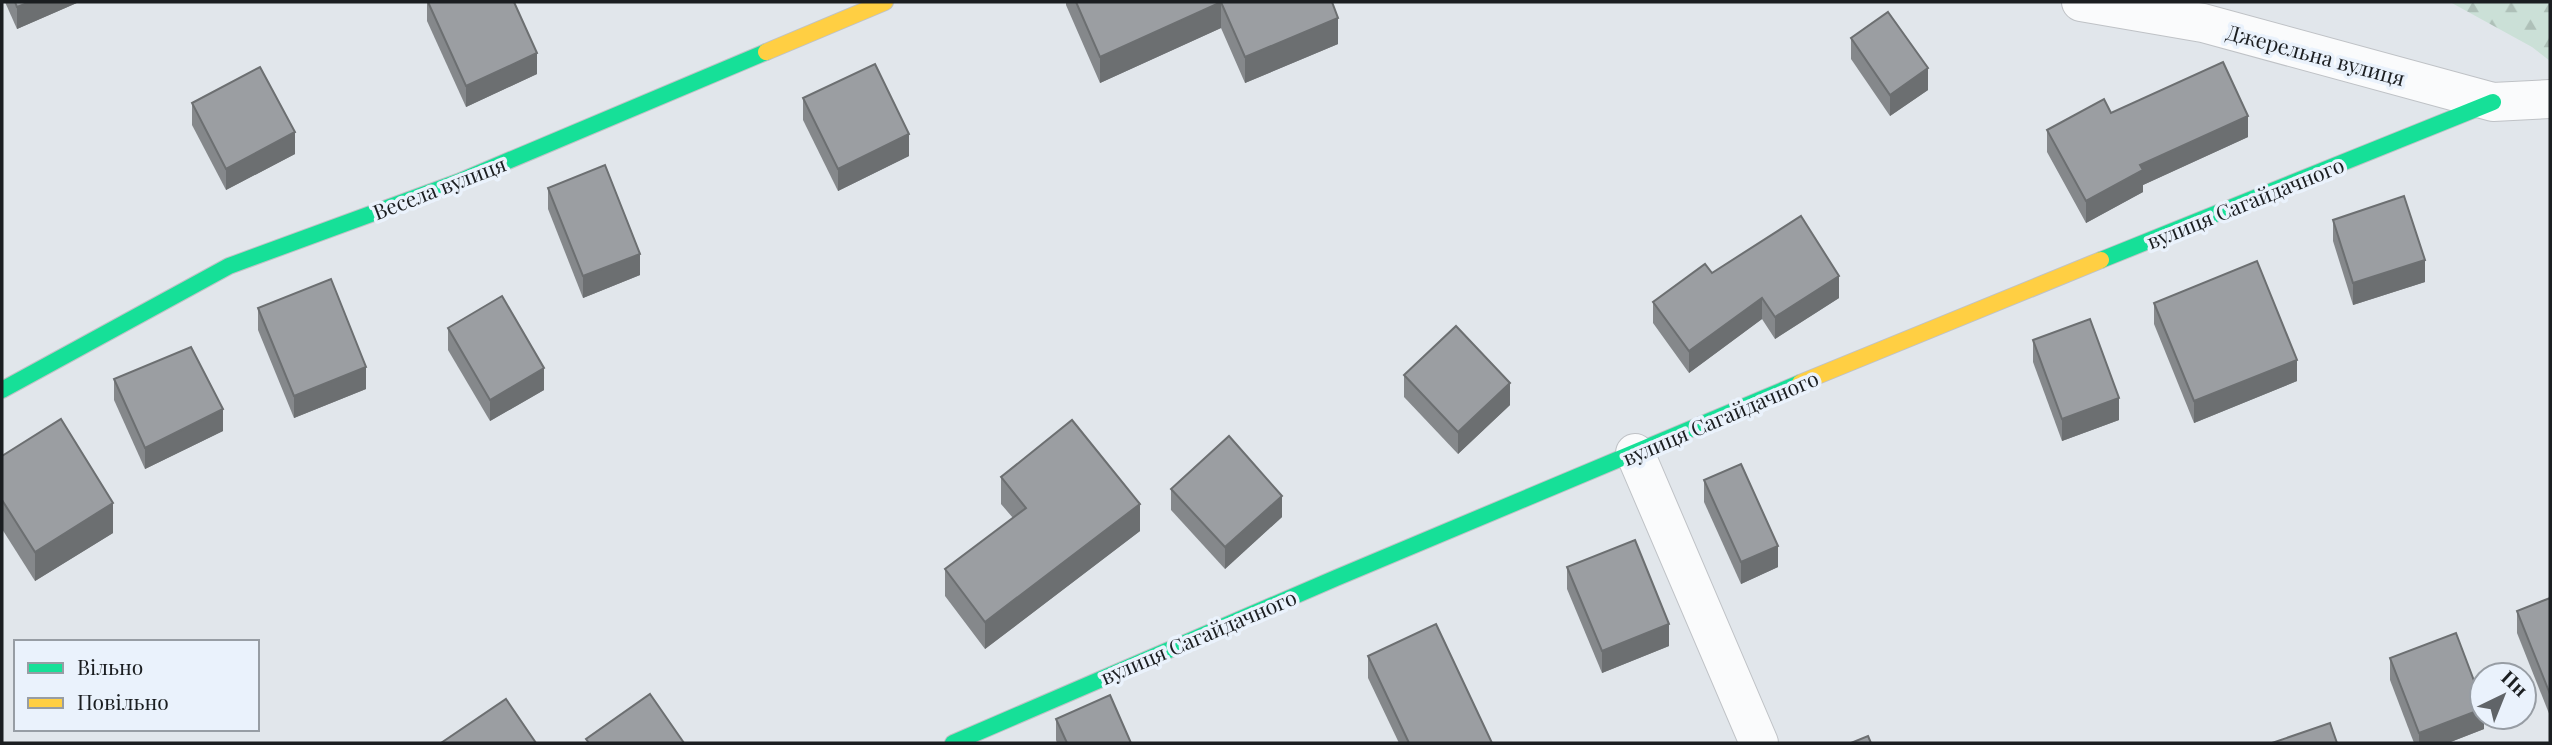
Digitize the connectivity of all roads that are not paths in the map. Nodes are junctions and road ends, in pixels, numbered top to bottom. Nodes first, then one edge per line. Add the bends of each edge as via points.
1 (885, 2) edge
2 (2081, 2) edge
3 (2550, 99) edge
4 (2493, 102) junction
5 (2, 390) edge
6 (1635, 453) junction
7 (953, 743) edge
8 (1759, 743) edge

1 - 5 street, Весела вулиця via 471,176 229,266
2 - 4 street, Джерельна вулиця via 2203,23
3 - 4 street, Джерельна вулиця
4 - 6 street, вулиця Сагайдачного
6 - 7 street, вулиця Сагайдачного via 1247,614
6 - 8 street

